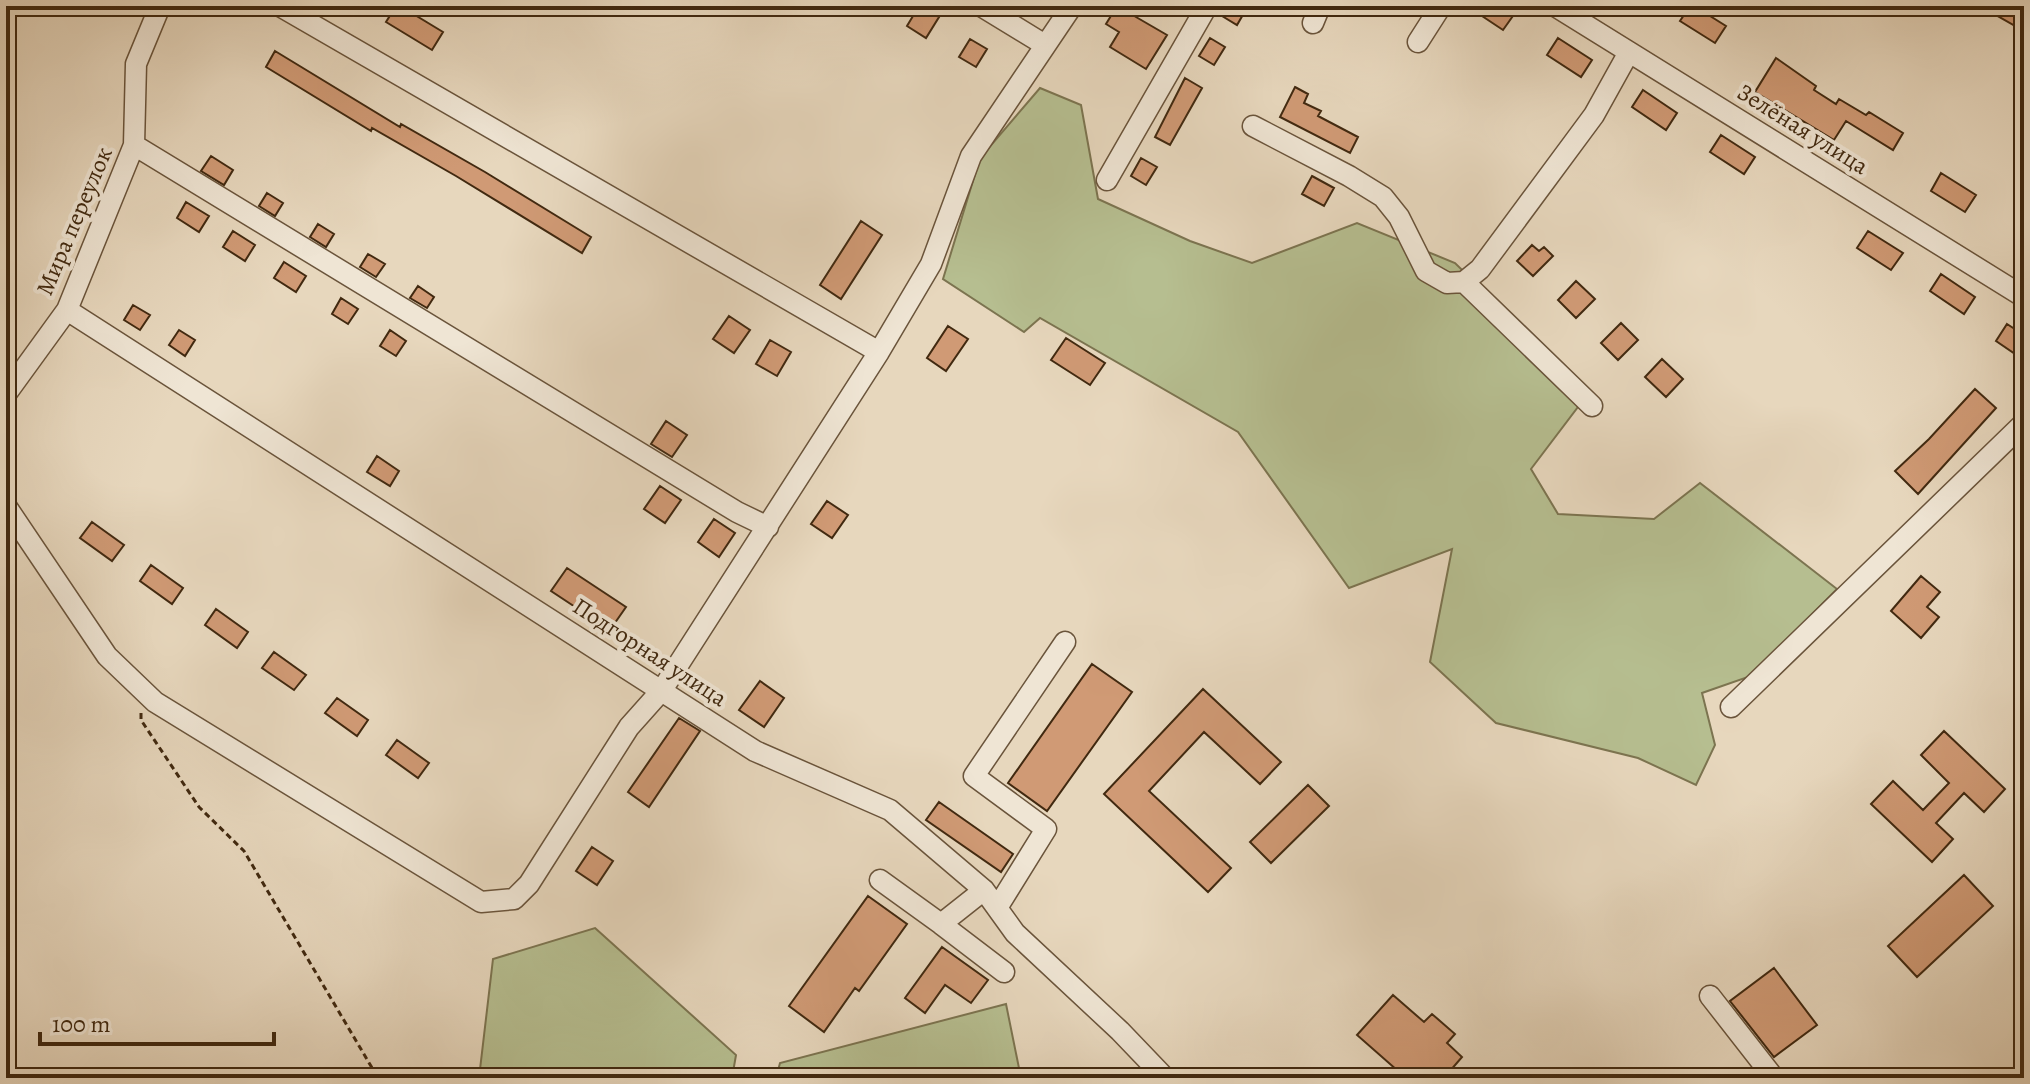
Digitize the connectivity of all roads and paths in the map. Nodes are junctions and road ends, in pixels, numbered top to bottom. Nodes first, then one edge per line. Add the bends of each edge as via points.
1 (160, 6) edge
2 (280, 6) edge
3 (981, 6) edge
4 (1072, 6) edge
5 (1207, 6) edge
6 (1441, 6) edge
7 (1555, 6) edge
8 (1418, 42) dead end
9 (1045, 45) junction
10 (1629, 52) junction
11 (1253, 126) dead end
12 (134, 145) junction
13 (1107, 180) dead end
14 (1464, 282) junction
15 (2024, 297) edge
16 (67, 310) junction
17 (879, 352) junction
18 (6, 394) edge
19 (1592, 406) dead end
20 (2024, 423) edge
21 (6, 506) edge
22 (768, 527) junction
23 (1065, 642) dead end
24 (139, 686) junction
25 (662, 690) junction
26 (1731, 707) dead end
27 (880, 880) dead end
28 (984, 890) junction
29 (997, 908) junction
30 (941, 924) junction
31 (1004, 972) dead end
32 (1710, 996) dead end
33 (378, 1078) edge
34 (1165, 1078) edge
35 (1774, 1078) edge

1 - 12 street, Мира переулок via 136,64
2 - 17 street
3 - 9 street
4 - 9 street
5 - 13 street
6 - 8 street
7 - 10 street, Зелёная улица
9 - 17 street via 971,156 931,264
10 - 14 street via 1594,115 1480,269
10 - 15 street, Зелёная улица
11 - 14 street via 1383,197 1426,271 1447,283
12 - 16 street, Мира переулок
12 - 22 street
14 - 19 street
16 - 18 street, Мира переулок
16 - 25 street, Подгорная улица
17 - 22 street
20 - 26 street
21 - 24 street via 107,656
22 - 25 street
23 - 29 street via 974,776 1046,829
24 - 25 street via 155,702 481,902 514,899 529,884 629,727
24 - 33 path via 141,720 199,807 244,851
25 - 28 street, Подгорная улица via 755,751 890,810
27 - 30 street
28 - 29 street, Подгорная улица
28 - 30 street
29 - 34 street, Подгорная улица via 1015,933
30 - 31 street
32 - 35 street

